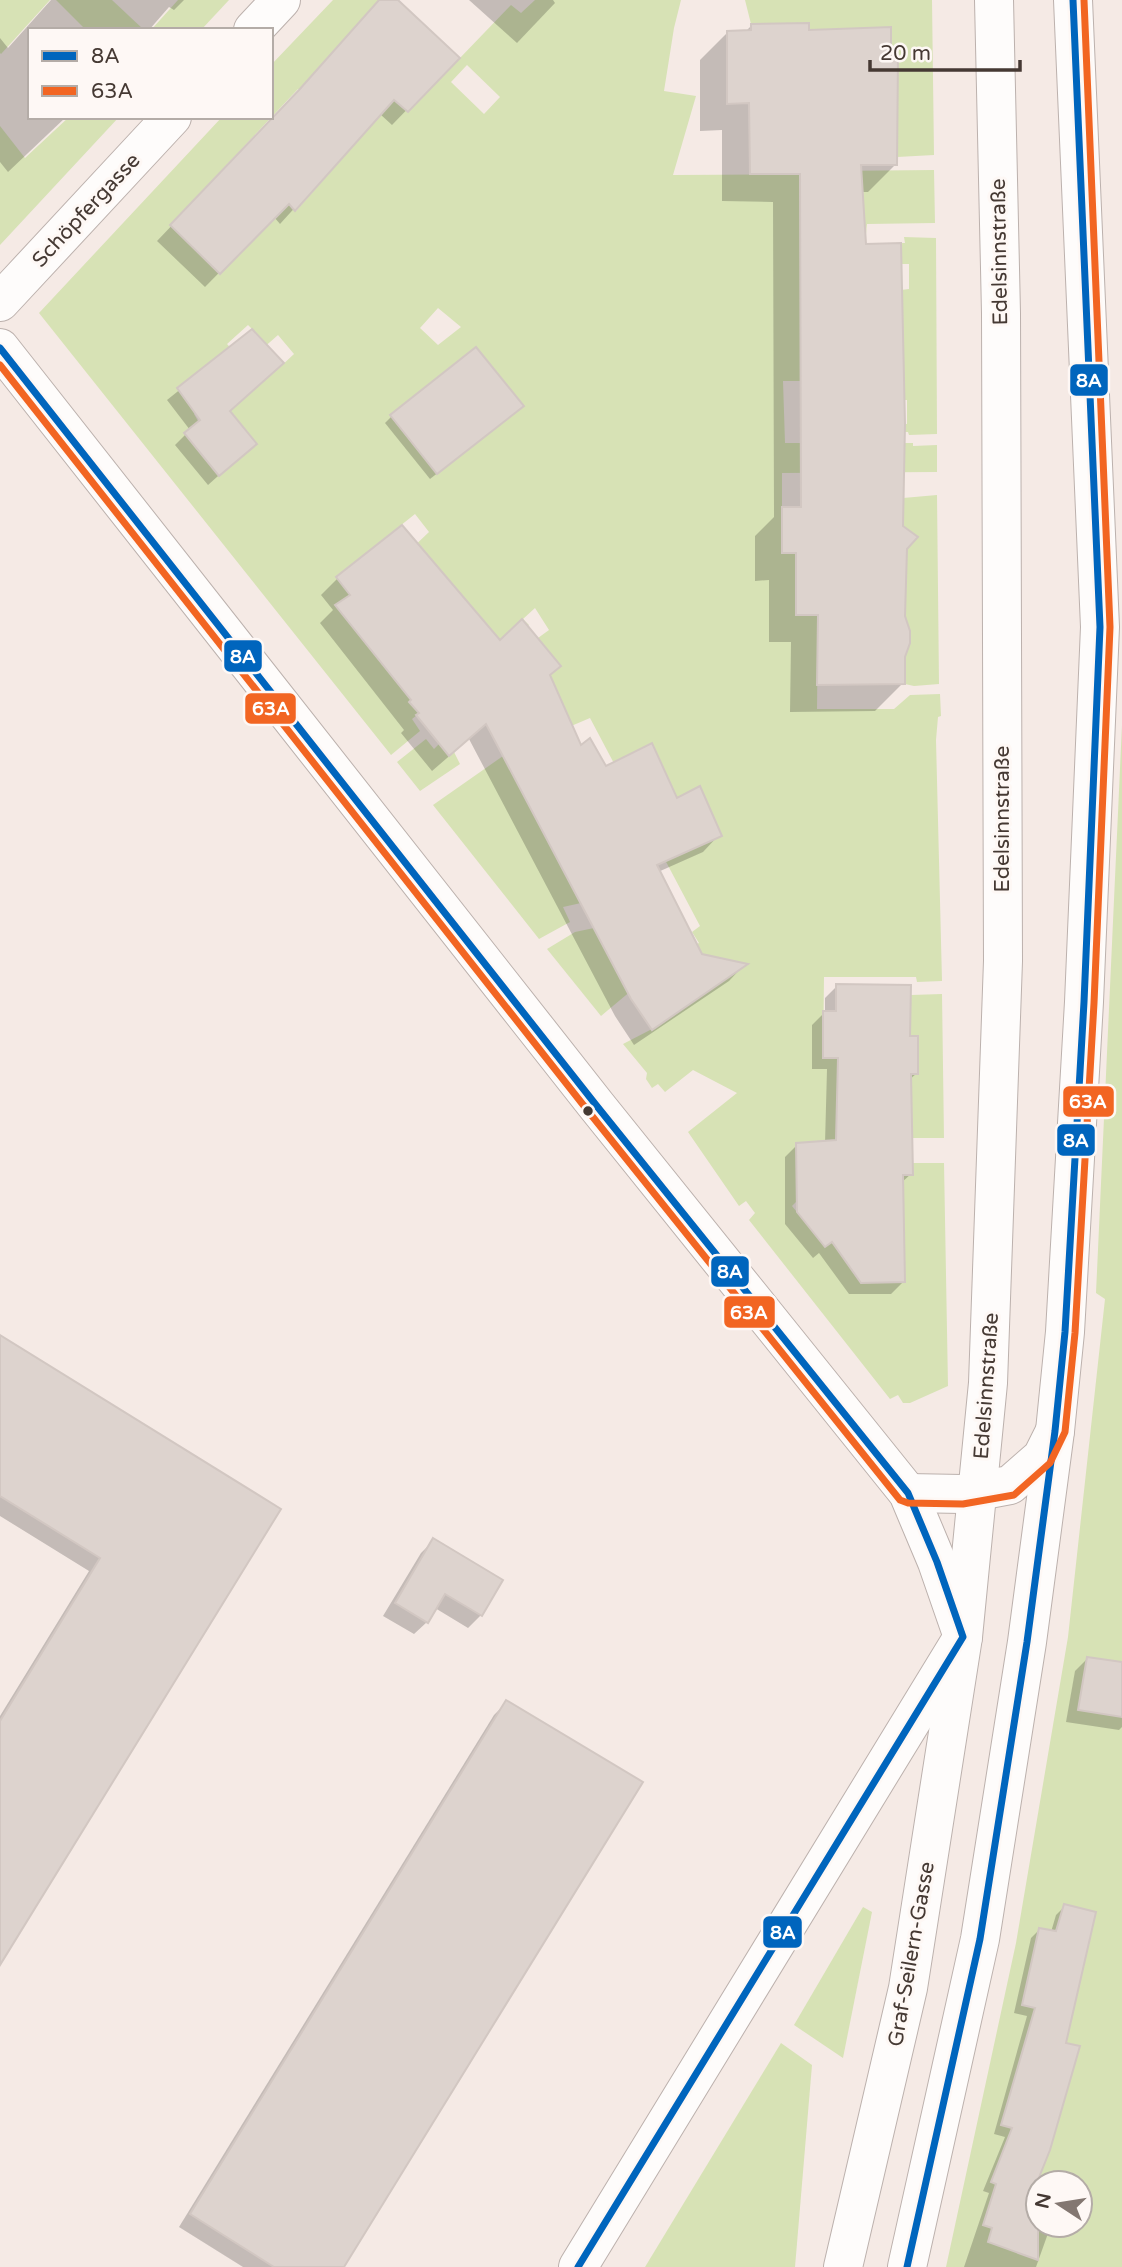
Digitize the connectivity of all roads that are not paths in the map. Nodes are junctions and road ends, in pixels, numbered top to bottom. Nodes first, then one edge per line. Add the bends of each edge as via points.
1 (281, 0) edge
2 (994, 0) edge
3 (1073, 0) edge
4 (255, 28) edge
5 (170, 119) edge
6 (0, 302) edge
7 (0, 348) edge
8 (1055, 1431) junction
9 (977, 1491) junction
10 (908, 1493) junction
11 (963, 1637) junction
12 (578, 2267) edge
13 (843, 2267) edge
14 (907, 2267) edge

1 - 4 main road
2 - 9 main road, Edelsinnstraße via 1001,327 1003,961 988,1383
3 - 8 main road via 1100,627 1084,1002
5 - 6 main road, Schöpfergasse
7 - 10 main road via 621,1137
8 - 9 main road via 1042,1457 1010,1485
8 - 14 main road via 980,1939
9 - 10 main road
9 - 11 main road, Edelsinnstraße
10 - 11 main road
11 - 12 main road
11 - 13 main road, Graf-Seilern-Gasse via 908,1988

